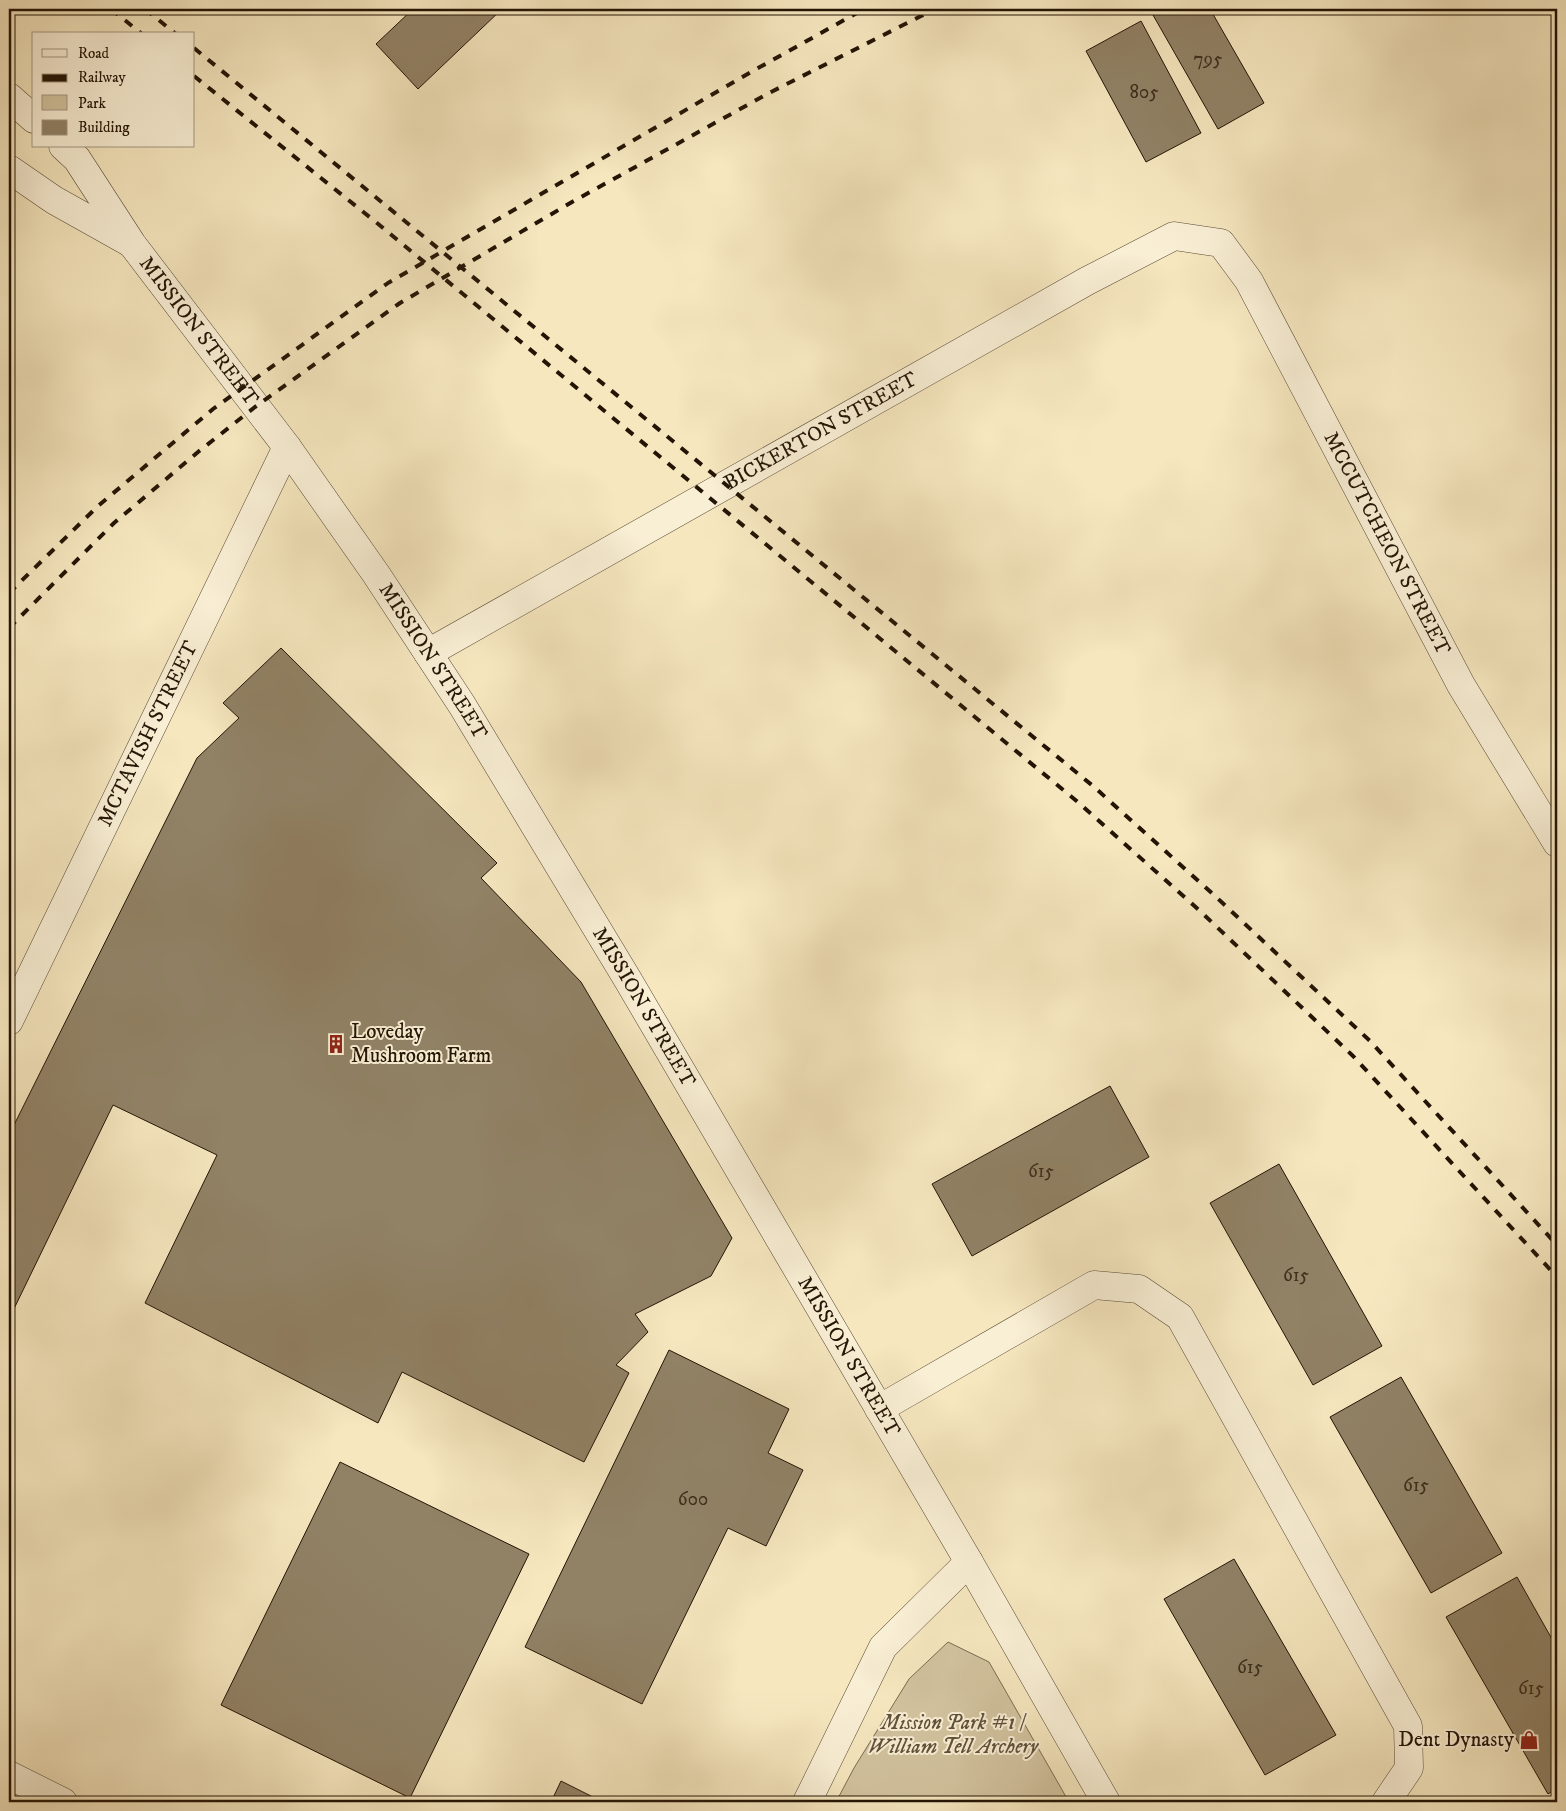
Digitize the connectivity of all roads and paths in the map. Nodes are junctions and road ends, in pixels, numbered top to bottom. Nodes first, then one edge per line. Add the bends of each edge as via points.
1 (9, 97) edge
2 (32, 117) edge
3 (65, 148) edge
4 (9, 169) edge
5 (1221, 243) joint
6 (132, 244) junction
7 (287, 448) junction
8 (428, 654) junction
9 (1557, 843) edge
10 (9, 1021) edge
11 (879, 1409) junction
12 (969, 1562) junction
13 (9, 1775) edge
14 (62, 1802) edge
15 (807, 1802) edge
16 (1106, 1802) edge
17 (1386, 1802) edge

1 - 2 street
3 - 6 street, MISSION STREET via 77,159
4 - 6 street, MISSION STREET via 54,200
5 - 8 street, BICKERTON STREET via 1174,236 1087,281
5 - 9 street, MCCUTCHEON STREET via 1249,281 1461,685
6 - 7 street, MISSION STREET
7 - 8 street, MISSION STREET
7 - 10 street, MCTAVISH STREET
8 - 11 street, MISSION STREET via 628,980
11 - 12 street, MISSION STREET
11 - 17 street via 1094,1285 1139,1289 1180,1317 1408,1726 1409,1768
12 - 15 street via 883,1648
12 - 16 street, MISSION STREET
13 - 14 street

